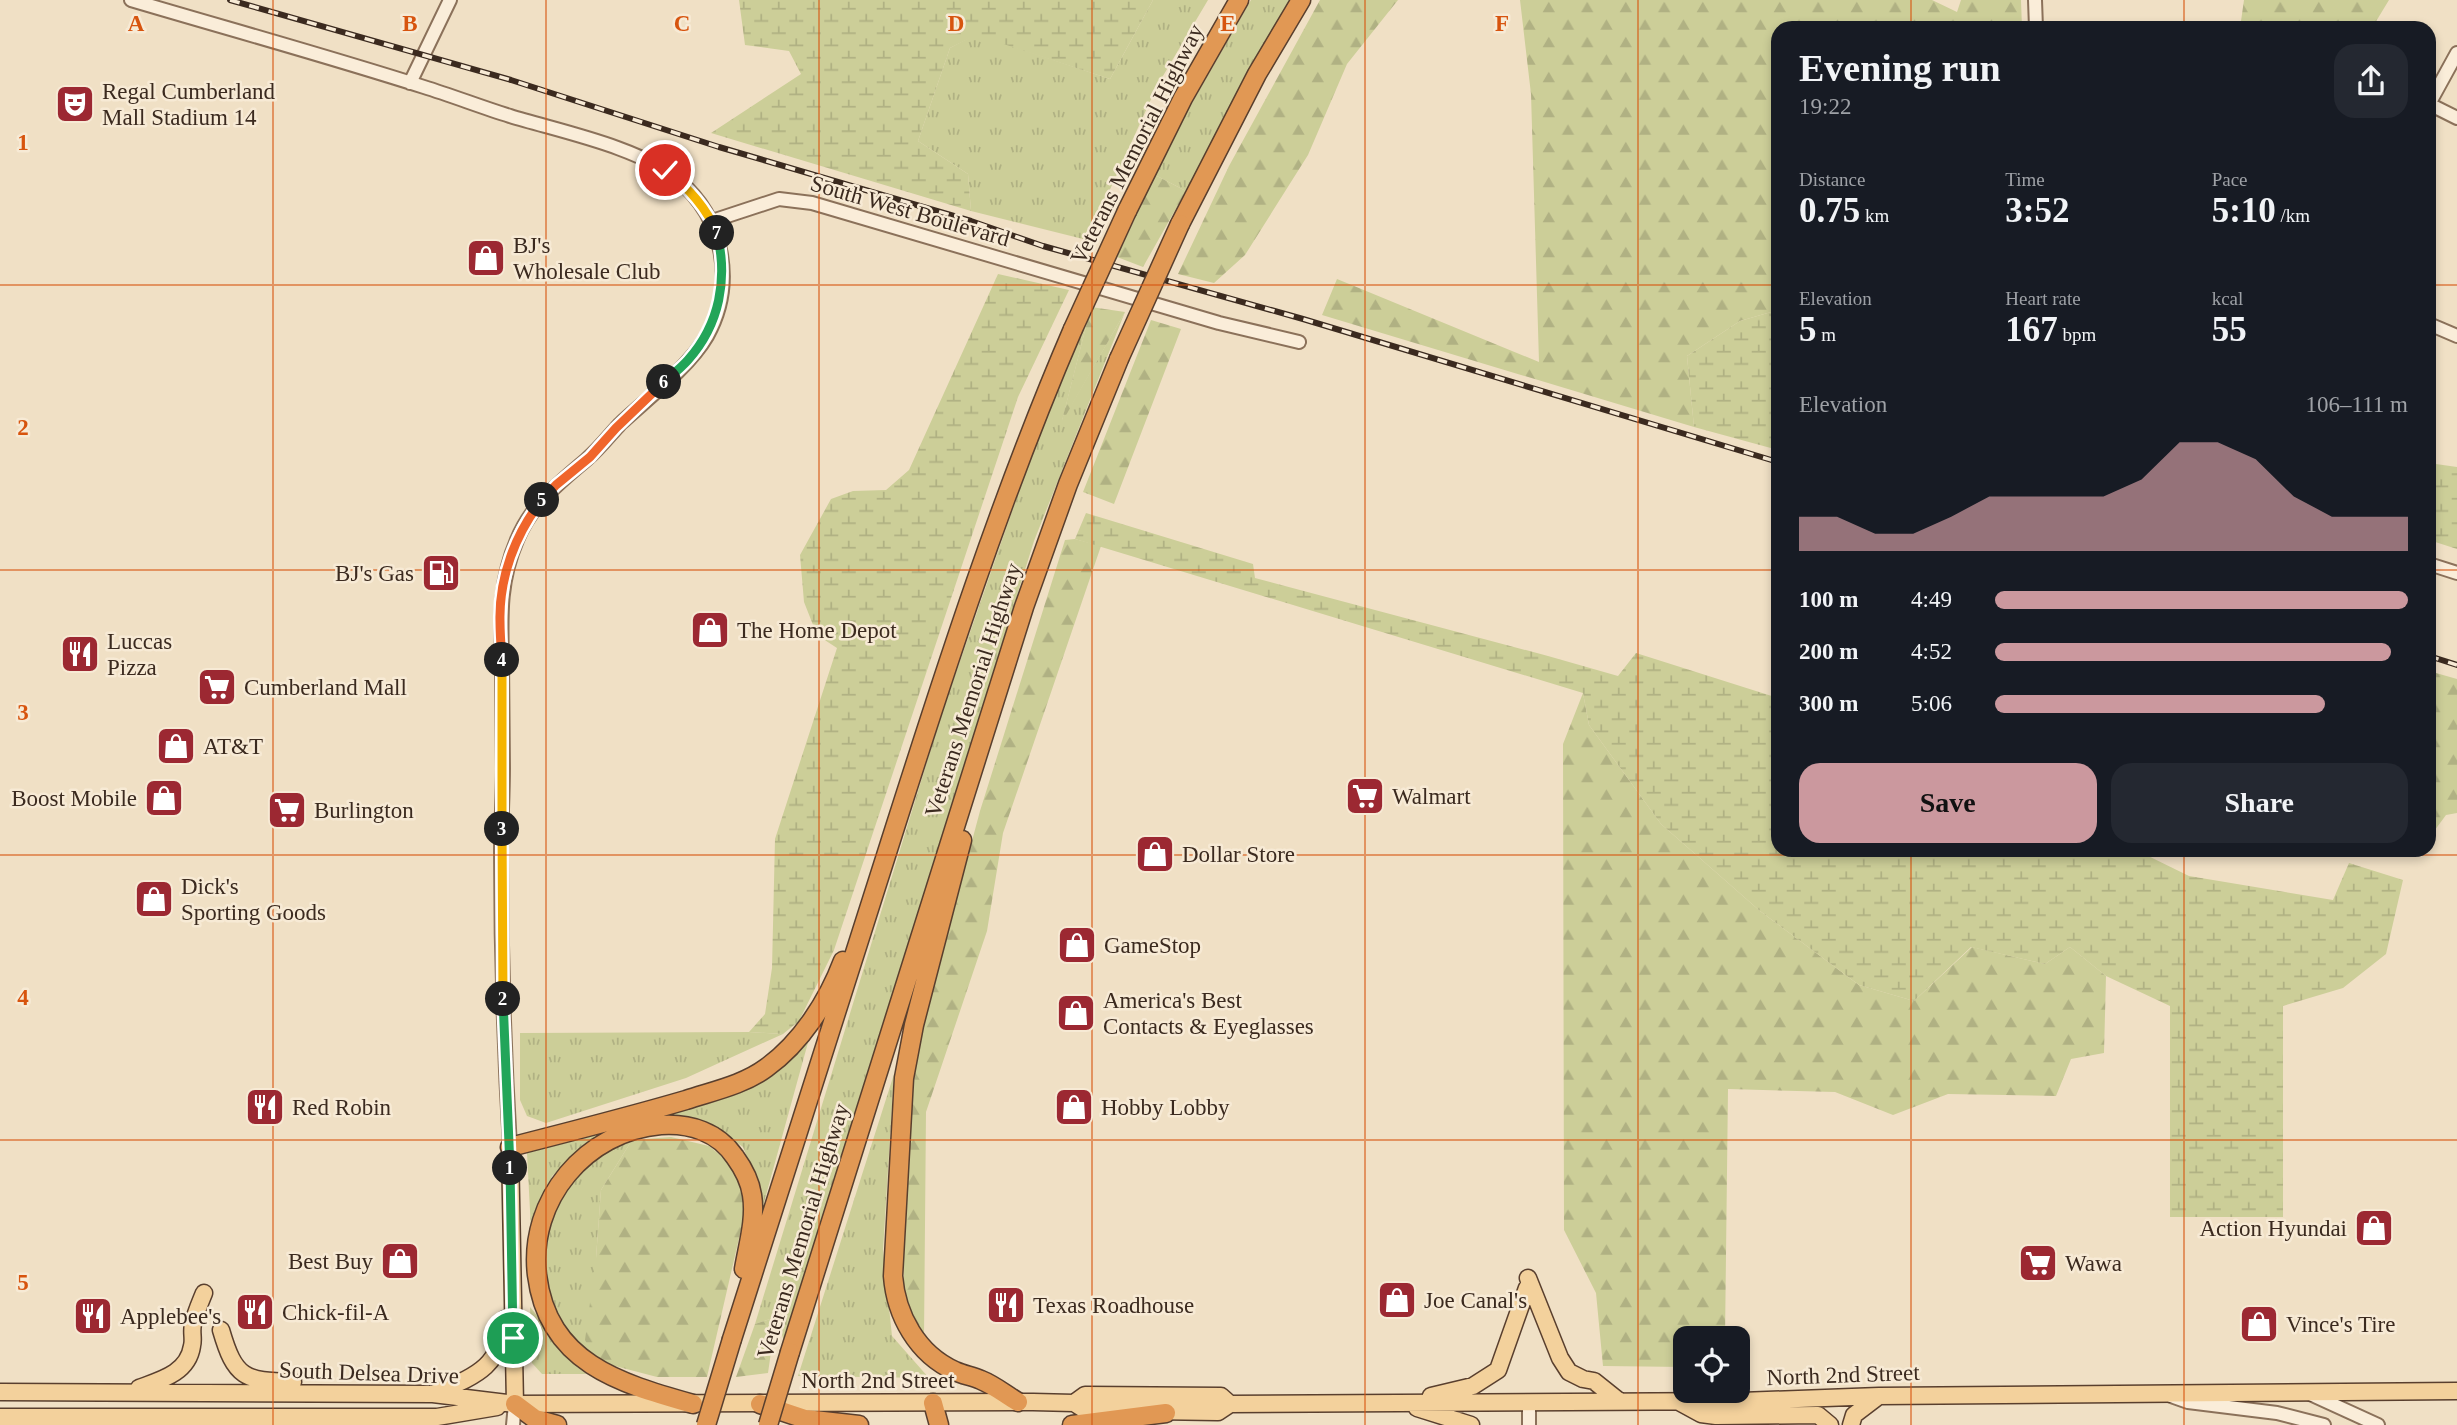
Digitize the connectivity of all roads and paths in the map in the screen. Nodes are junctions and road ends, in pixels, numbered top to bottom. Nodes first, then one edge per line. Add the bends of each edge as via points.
1 (131, 0) edge
2 (450, 0) edge
3 (1239, 0) edge
4 (1301, 0) edge
5 (2035, 0) edge
6 (2036, 21) edge
7 (2457, 53) edge
8 (410, 83) junction
9 (2436, 91) edge
10 (2436, 108) edge
11 (2457, 118) edge
12 (712, 221) junction
13 (2436, 327) edge
14 (2457, 336) edge
15 (1299, 342) dead end
16 (2436, 566) edge
17 (2457, 573) edge
18 (1010, 652) junction
19 (918, 757) junction
20 (510, 1147) junction
21 (511, 1272) junction
22 (204, 1293) dead end
23 (221, 1330) dead end
24 (732, 1339) junction
25 (1, 1391) edge
26 (2457, 1391) edge
27 (127, 1392) junction
28 (2308, 1392) junction
29 (363, 1393) junction
30 (2164, 1393) junction
31 (433, 1394) junction
32 (1879, 1395) junction
33 (1750, 1399) edge
34 (1529, 1401) junction
35 (1619, 1401) junction
36 (1673, 1401) edge
37 (1018, 1402) junction
38 (933, 1403) junction
39 (1074, 1403) junction
40 (1681, 1403) edge
41 (515, 1404) junction
42 (693, 1404) junction
43 (760, 1404) junction
44 (1230, 1404) junction
45 (1401, 1404) junction
46 (1166, 1413) junction
47 (0, 1417) edge
48 (513, 1425) edge
49 (557, 1425) edge
50 (706, 1425) edge
51 (768, 1425) edge
52 (859, 1425) edge
53 (939, 1425) edge
54 (1072, 1425) edge
55 (1471, 1425) edge
56 (1529, 1425) edge
57 (1830, 1425) edge
58 (1851, 1425) edge
59 (2324, 1425) edge
60 (2378, 1425) edge

1 - 8 street
2 - 8 street
3 - 19 highway, Veterans Memorial Highway, bridge via 1183,99 1073,329 1021,456
4 - 18 highway, Veterans Memorial Highway, bridge via 1257,74 1180,224 1119,359 1059,506
5 - 6 street
7 - 9 street
8 - 12 street via 649,161 678,179
10 - 11 street
12 - 15 street, South West Boulevard via 779,199 799,201
12 - 20 street via 721,250 722,283 717,313 705,339 688,361 545,497 519,535 505,577 500,622 501,849 503,1033
13 - 14 street
16 - 17 street
18 - 37 highway via 908,1050 893,1276 900,1314 926,1350 939,1362
18 - 51 highway, Veterans Memorial Highway, bridge
19 - 20 highway via 841,967 819,1009 790,1047 765,1069 739,1082 622,1119
19 - 24 highway, Veterans Memorial Highway
20 - 21 main road
21 - 31 main road via 505,1290 504,1332 493,1360
21 - 41 main road
22 - 27 main road via 192,1326 188,1359 177,1372
23 - 29 main road via 229,1358 256,1380 345,1383
24 - 42 highway via 753,1210 749,1182 740,1163 710,1134 662,1125 604,1142 574,1165 549,1202 538,1233 538,1286 543,1303 561,1338 583,1360 651,1392
24 - 50 highway, Veterans Memorial Highway, bridge
25 - 27 main road, South Delsea Drive
26 - 28 main road, North 2nd Street
27 - 29 main road, South Delsea Drive
28 - 30 main road, North 2nd Street
28 - 60 street
29 - 31 main road, South Delsea Drive
30 - 32 main road, North 2nd Street
30 - 59 street via 2188,1402 2248,1408
31 - 41 main road, South Delsea Drive
32 - 33 main road, North 2nd Street
32 - 58 main road via 1854,1415
34 - 35 main road, North 2nd Street
34 - 45 main road, North 2nd Street
34 - 56 street
35 - 36 main road, North 2nd Street
35 - 45 main road via 1594,1381 1569,1372 1527,1283 1498,1370 1474,1386
37 - 38 main road, North 2nd Street
37 - 39 main road, North 2nd Street
38 - 43 main road, North 2nd Street
38 - 53 highway
39 - 44 main road, North 2nd Street via 1085,1395 1178,1395 1221,1396
39 - 46 main road, North 2nd Street via 1085,1409
40 - 57 main road via 1716,1416 1818,1415
41 - 42 main road, North 2nd Street
41 - 47 main road, South Delsea Drive via 437,1417
41 - 48 street
41 - 49 highway via 535,1419
42 - 43 main road, North 2nd Street
43 - 52 highway via 805,1419
44 - 45 main road, North 2nd Street
44 - 46 main road, North 2nd Street via 1218,1412
45 - 55 main road
46 - 54 highway

